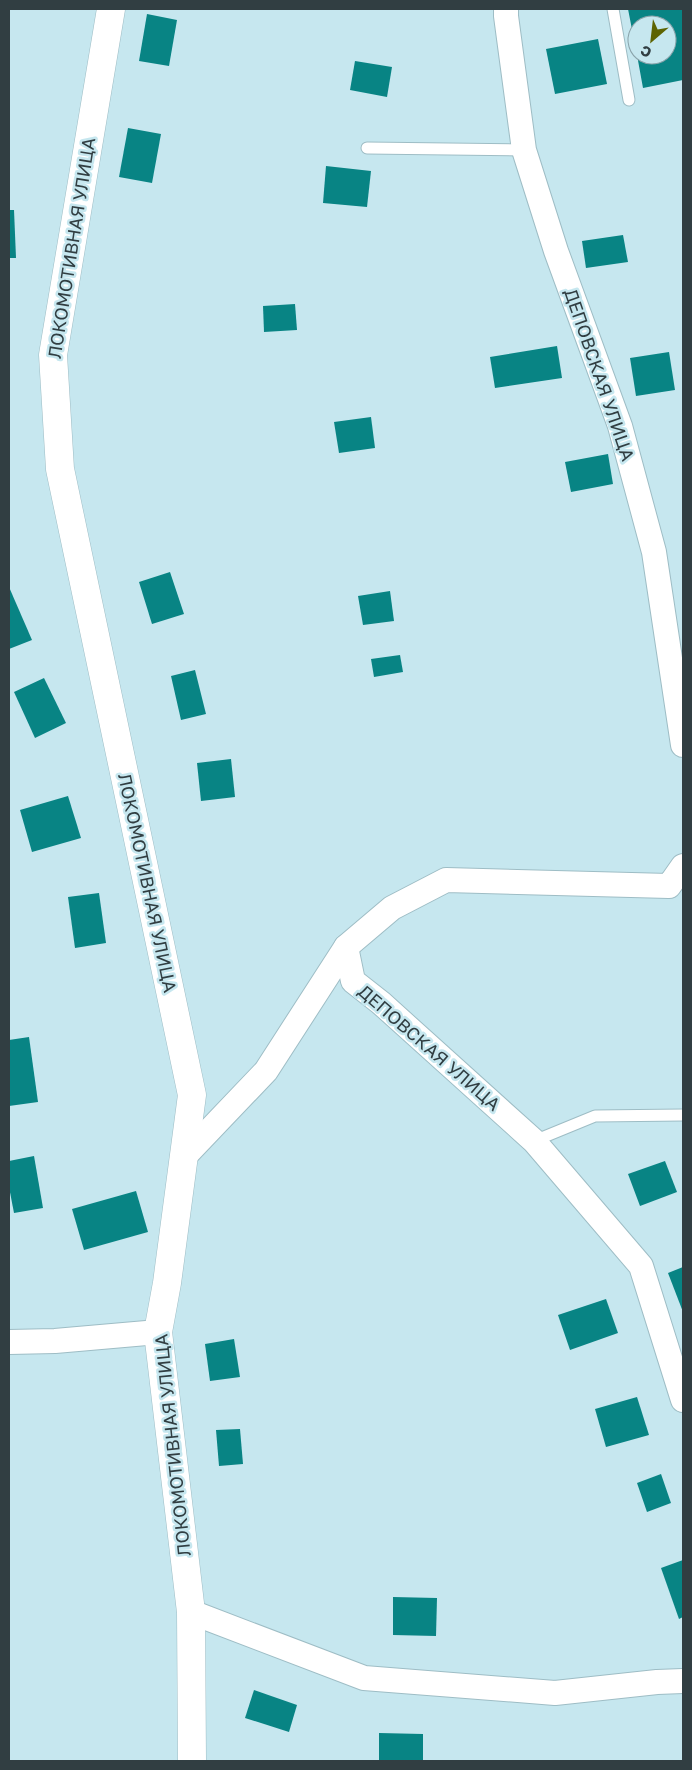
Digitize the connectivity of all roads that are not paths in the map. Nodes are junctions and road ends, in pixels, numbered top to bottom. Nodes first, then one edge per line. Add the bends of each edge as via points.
1 (111, 9) edge
2 (506, 9) edge
3 (613, 9) edge
4 (629, 100) dead end
5 (367, 148) dead end
6 (524, 150) junction
7 (683, 744) edge
8 (683, 866) edge
9 (676, 890) edge
10 (346, 947) junction
11 (683, 1114) edge
12 (534, 1141) junction
13 (184, 1158) junction
14 (158, 1332) junction
15 (9, 1342) edge
16 (683, 1400) edge
17 (191, 1612) junction
18 (683, 1681) edge
19 (192, 1761) edge

1 - 13 street, ЛОКОМОТИВНАЯ УЛИЦА via 53,355 60,469 192,1096
2 - 6 street, ДЕПОВСКАЯ УЛИЦА
3 - 4 lane
5 - 6 lane
6 - 7 street, ДЕПОВСКАЯ УЛИЦА via 558,260 620,426 654,552
8 - 9 street
9 - 10 street via 446,880 392,908
10 - 12 street, ДЕПОВСКАЯ УЛИЦА via 353,981
10 - 13 street via 266,1071
11 - 12 lane via 595,1116
12 - 16 street, ДЕПОВСКАЯ УЛИЦА via 641,1266
13 - 14 street, ЛОКОМОТИВНАЯ УЛИЦА
14 - 15 street
14 - 17 street, ЛОКОМОТИВНАЯ УЛИЦА
17 - 18 street via 364,1678 555,1693
17 - 19 street, ЛОКОМОТИВНАЯ УЛИЦА

